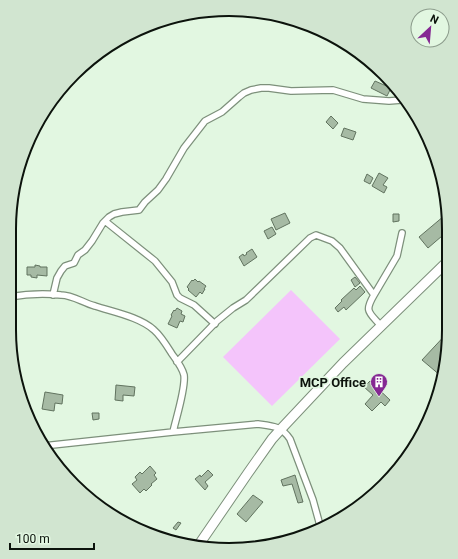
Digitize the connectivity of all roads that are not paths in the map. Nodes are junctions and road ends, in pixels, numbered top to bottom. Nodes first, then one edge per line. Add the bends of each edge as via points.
1 (399, 100) edge
2 (106, 220) junction
3 (402, 233) dead end
4 (442, 266) edge
5 (16, 295) edge
6 (53, 295) junction
7 (374, 295) junction
8 (215, 324) junction
9 (381, 326) junction
10 (178, 362) junction
11 (281, 429) junction
12 (173, 432) junction
13 (50, 445) edge
14 (319, 523) edge
15 (201, 541) edge

1 - 2 street via 363,99 334,90 251,90 222,112 205,121 184,148 161,185 139,210 114,214
2 - 6 street via 85,250 61,271
2 - 8 street via 155,261 172,282 180,298 194,305
3 - 7 street via 398,256
4 - 9 main road
5 - 6 street
6 - 10 street via 72,296 149,326
7 - 8 street via 340,248 332,241 316,235 246,300
7 - 9 street via 368,309
8 - 10 street
9 - 11 main road
10 - 12 street via 184,381
11 - 12 street via 258,424
11 - 14 street via 290,439
11 - 15 main road
12 - 13 street

